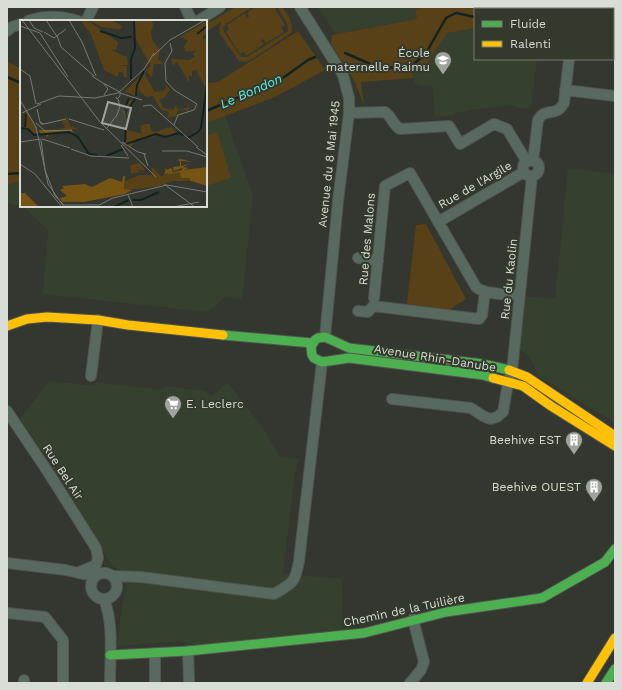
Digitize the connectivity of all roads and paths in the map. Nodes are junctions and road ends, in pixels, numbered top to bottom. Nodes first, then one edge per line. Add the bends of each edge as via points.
1 (93, 7) edge
2 (185, 7) edge
3 (220, 7) edge
4 (300, 7) edge
5 (32, 20) edge
6 (75, 20) edge
7 (86, 20) edge
8 (192, 20) edge
9 (200, 20) edge
10 (569, 60) edge
11 (566, 90) junction
12 (615, 96) edge
13 (350, 113) junction
14 (529, 168) junction
15 (438, 222) junction
16 (358, 258) dead end
17 (378, 261) junction
18 (485, 292) junction
19 (520, 295) junction
20 (374, 302) junction
21 (358, 311) dead end
22 (97, 325) junction
23 (7, 328) edge
24 (329, 339) junction
25 (312, 343) junction
26 (326, 361) junction
27 (512, 371) junction
28 (91, 376) dead end
29 (508, 383) junction
30 (392, 399) dead end
31 (7, 411) edge
32 (615, 436) edge
33 (615, 446) edge
34 (96, 548) junction
35 (615, 549) edge
36 (7, 563) edge
37 (66, 570) junction
38 (79, 572) junction
39 (96, 575) junction
40 (112, 575) junction
41 (141, 578) junction
42 (91, 586) junction
43 (112, 595) junction
44 (7, 613) edge
45 (413, 619) junction
46 (615, 638) edge
47 (188, 651) junction
48 (155, 653) junction
49 (110, 655) junction
50 (615, 670) edge
51 (63, 683) edge
52 (110, 683) edge
53 (156, 683) edge
54 (189, 683) edge
55 (410, 683) edge
56 (588, 683) edge
57 (606, 683) edge

1 - 7 street
2 - 8 street
3 - 9 street
4 - 13 street, Avenue du 8 Mai 1945 via 343,75
5 - 6 street via 66,17
10 - 11 street, Rue du Kaolin
11 - 12 street
11 - 14 street, Rue du Kaolin via 561,108 556,112 542,115 538,120
13 - 14 street via 385,112 400,129 449,126 460,144 494,124 507,129
13 - 24 street, Avenue du 8 Mai 1945 via 338,201
14 - 15 street, Rue de l'Argile
14 - 19 street, Rue du Kaolin
15 - 17 street, Rue des Malons via 410,173 385,186
15 - 18 street via 476,287
16 - 17 street
17 - 20 street, Rue des Malons
18 - 19 street
18 - 20 street via 482,315 479,318
19 - 27 street, Rue du Kaolin
20 - 21 street via 368,312
22 - 23 street
22 - 25 street via 104,330 128,325
22 - 28 street
24 - 25 street via 318,338
24 - 26 street via 336,351 335,355
24 - 27 street, Avenue Rhin-Danube via 349,348 483,364
25 - 26 street via 311,351 314,358
26 - 29 street, Avenue Rhin-Danube via 350,358 483,375
26 - 41 street via 299,561 297,574 292,583 274,594
27 - 29 street, Rue du Kaolin
27 - 32 street, Avenue Rhin-Danube via 527,377
29 - 30 street, Rue du Kaolin via 503,412 498,417 490,419 471,408
29 - 33 street, Avenue Rhin-Danube via 523,386
31 - 34 street, Rue Bel Air
34 - 38 street via 96,566
34 - 40 street, Rue Bel Air
35 - 45 street, Chemin de la Tuilière via 605,562 542,598
36 - 37 street
37 - 38 street
37 - 42 street
38 - 39 street
39 - 40 street via 103,572
39 - 42 street
40 - 41 street
40 - 43 street via 117,583
41 - 43 street
42 - 43 street via 96,597
43 - 49 street via 115,609 110,626
44 - 51 street via 45,617 63,640
45 - 47 street, Chemin de la Tuilière via 364,632
45 - 55 street via 424,662
46 - 56 street
47 - 48 street, Chemin de la Tuilière
47 - 54 street
48 - 49 street, Chemin de la Tuilière
48 - 53 street
49 - 52 street
50 - 57 street

